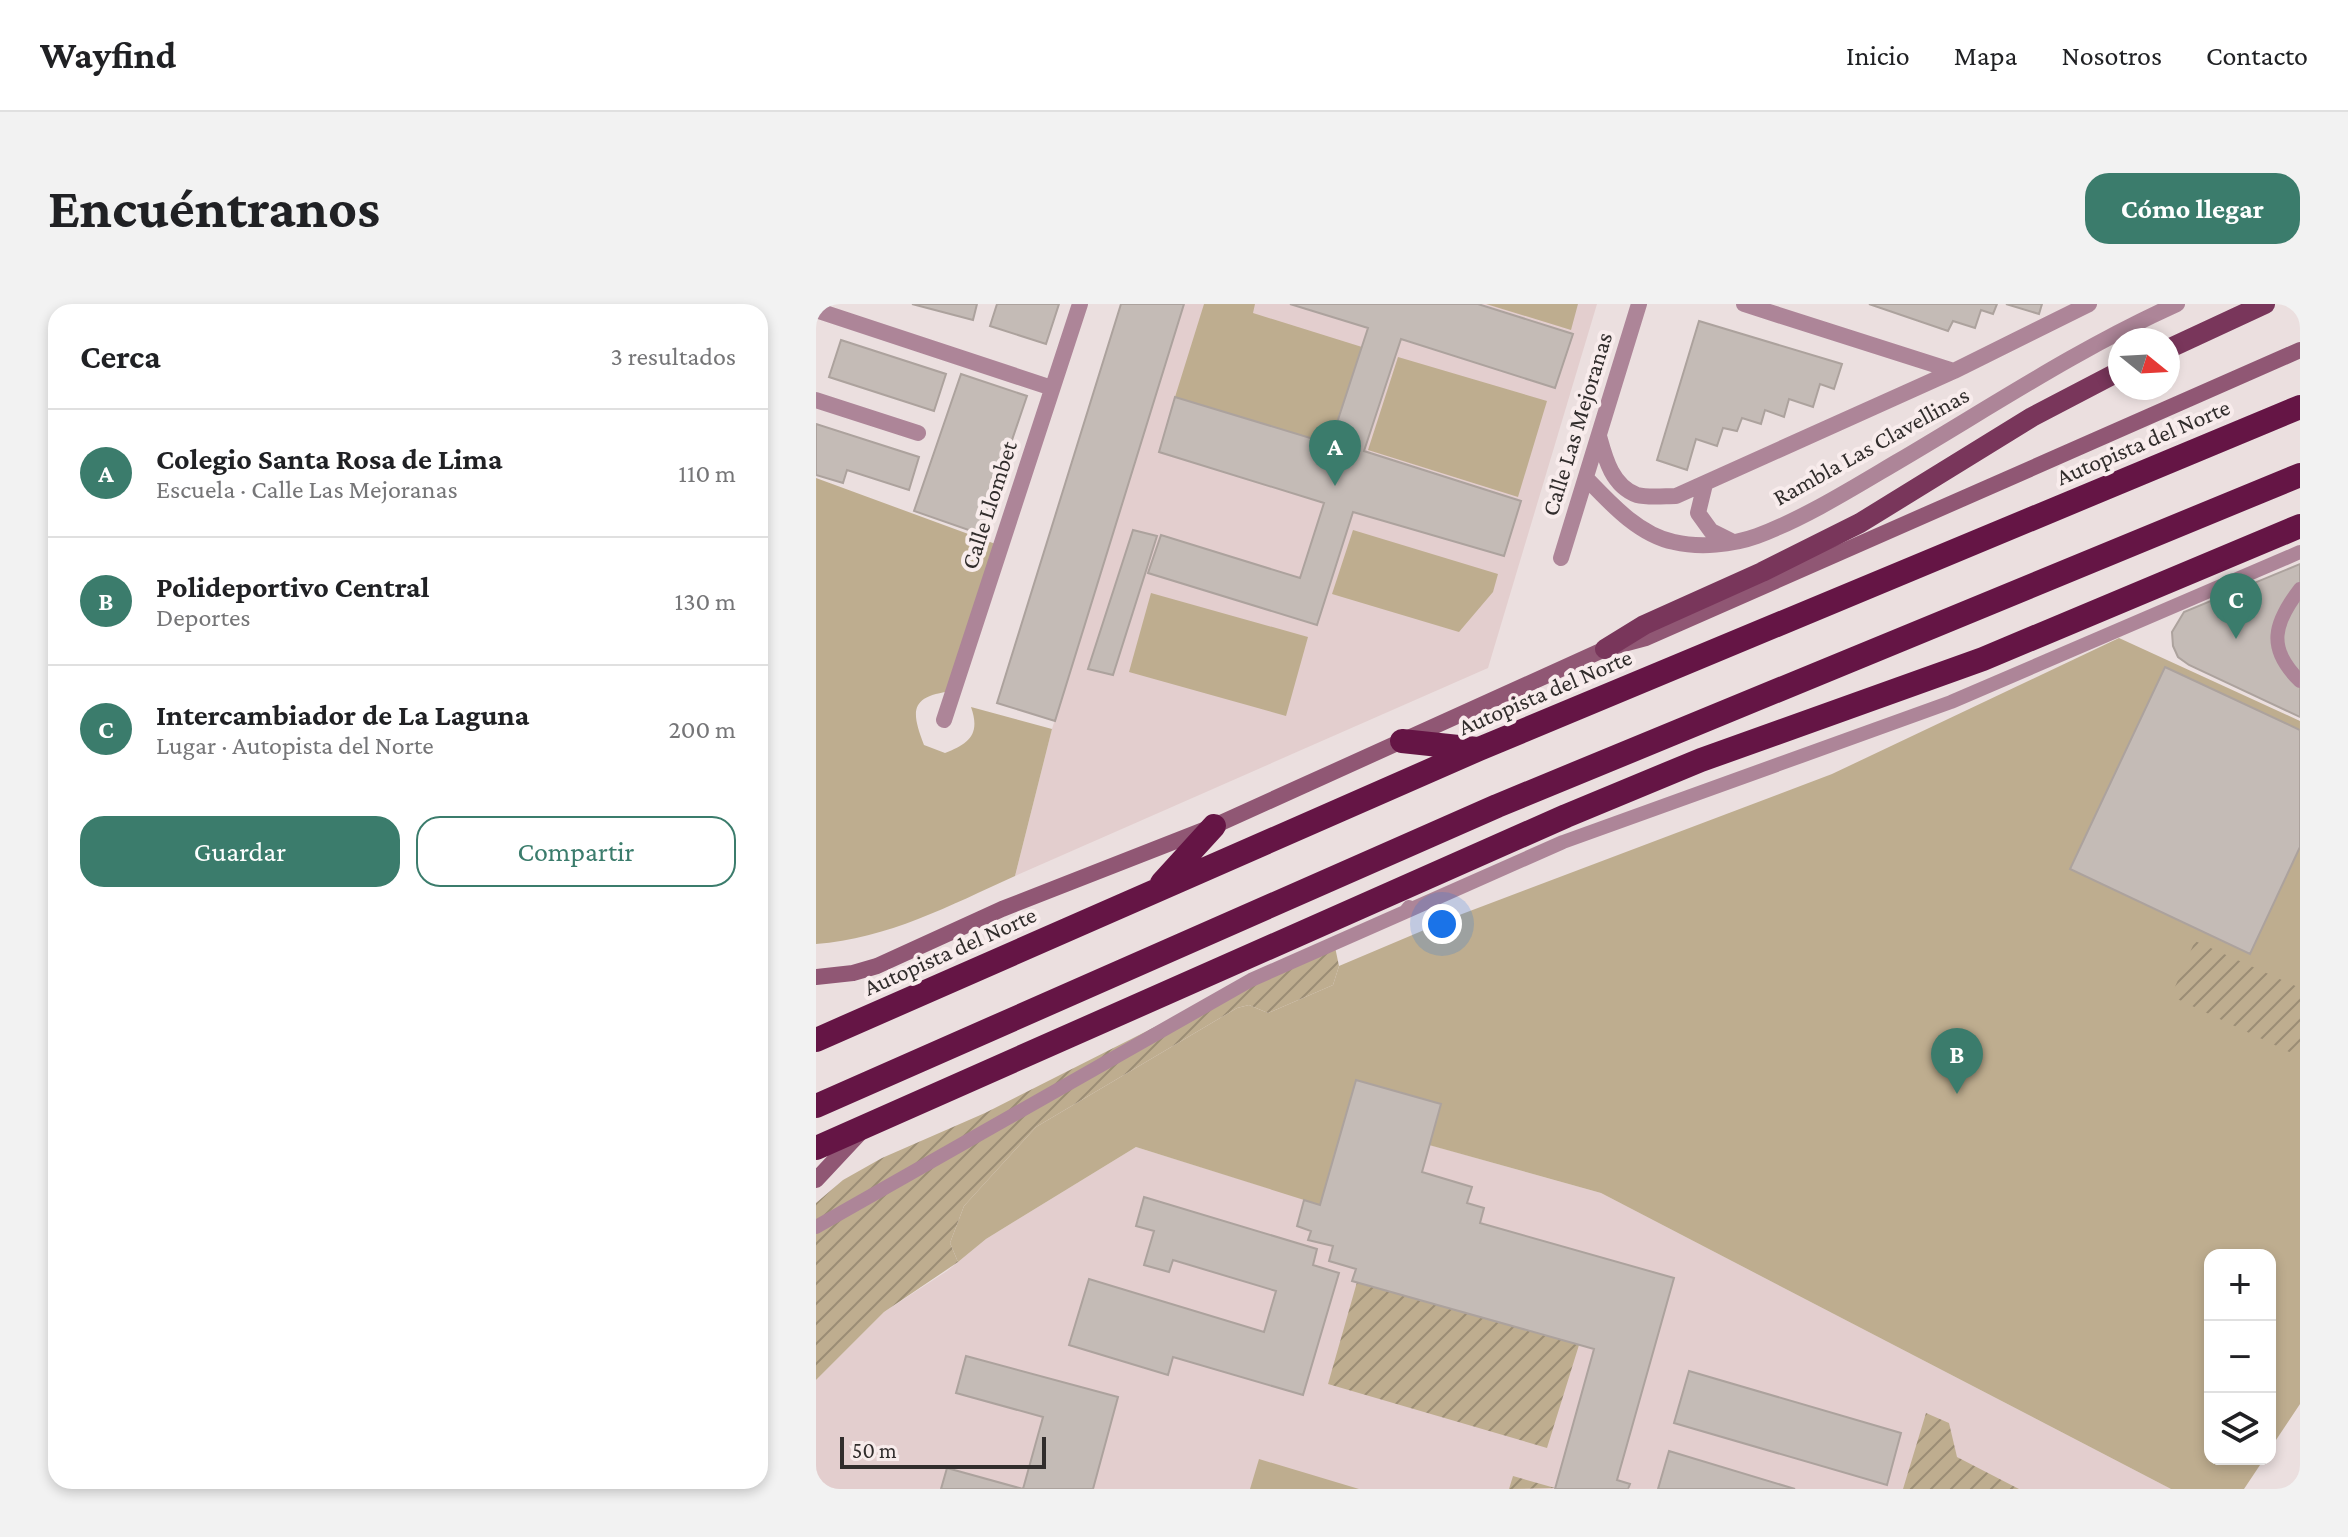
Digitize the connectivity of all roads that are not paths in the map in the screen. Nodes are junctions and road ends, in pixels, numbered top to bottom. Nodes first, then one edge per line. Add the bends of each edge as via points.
1 (1080, 304) edge
2 (1639, 304) edge
3 (1744, 304) edge
4 (2089, 304) edge
5 (2177, 304) edge
6 (2265, 304) edge
7 (816, 310) edge
8 (2180, 343) edge
9 (2300, 350) edge
10 (1954, 371) junction
11 (2108, 377) edge
12 (1052, 388) junction
13 (816, 400) edge
14 (2300, 407) edge
15 (918, 433) dead end
16 (1599, 436) junction
17 (2300, 475) edge
18 (1587, 479) junction
19 (1705, 484) junction
20 (2300, 526) edge
21 (1734, 543) junction
22 (2300, 552) edge
23 (1561, 558) dead end
24 (2300, 589) edge
25 (1605, 649) junction
26 (2300, 681) edge
27 (944, 720) dead end
28 (1402, 741) junction
29 (1479, 749) junction
30 (1214, 826) junction
31 (1439, 872) junction
32 (1489, 873) junction
33 (1154, 892) junction
34 (1405, 912) junction
35 (816, 977) edge
36 (816, 1040) edge
37 (816, 1106) edge
38 (869, 1124) junction
39 (816, 1148) edge
40 (816, 1180) edge
41 (816, 1227) edge

1 - 12 street, Calle Llombet
2 - 16 street, Calle Las Mejoranas
3 - 10 street
4 - 10 street, Rambla Las Clavellinas
5 - 21 street, Rambla Las Clavellinas via 2127,326 1850,490
6 - 8 main road
7 - 12 street
9 - 25 main road via 1646,638
10 - 19 street, Rambla Las Clavellinas
11 - 25 main road via 2032,417 1860,523 1644,625
12 - 27 street, Calle Llombet
13 - 15 street
14 - 29 highway, Autopista del Norte
16 - 18 street, Calle Las Mejoranas
16 - 19 street, Rambla Las Clavellinas via 1618,481 1637,495 1676,496
17 - 37 highway via 1497,806
18 - 21 street, Rambla Las Clavellinas via 1634,524 1672,542
18 - 23 street, Calle Las Mejoranas
19 - 21 street via 1698,513 1711,531
20 - 31 highway via 1983,659 1701,760
22 - 32 lane via 1951,702
24 - 26 lane via 2282,611 2276,644
25 - 28 main road
28 - 29 highway
28 - 30 main road
29 - 33 highway, Autopista del Norte
30 - 33 highway
30 - 35 main road via 1002,909 877,966
31 - 32 lane
31 - 34 lane
31 - 38 highway
32 - 34 lane
33 - 36 highway, Autopista del Norte
34 - 41 lane via 1251,980
38 - 39 highway
38 - 40 main road

